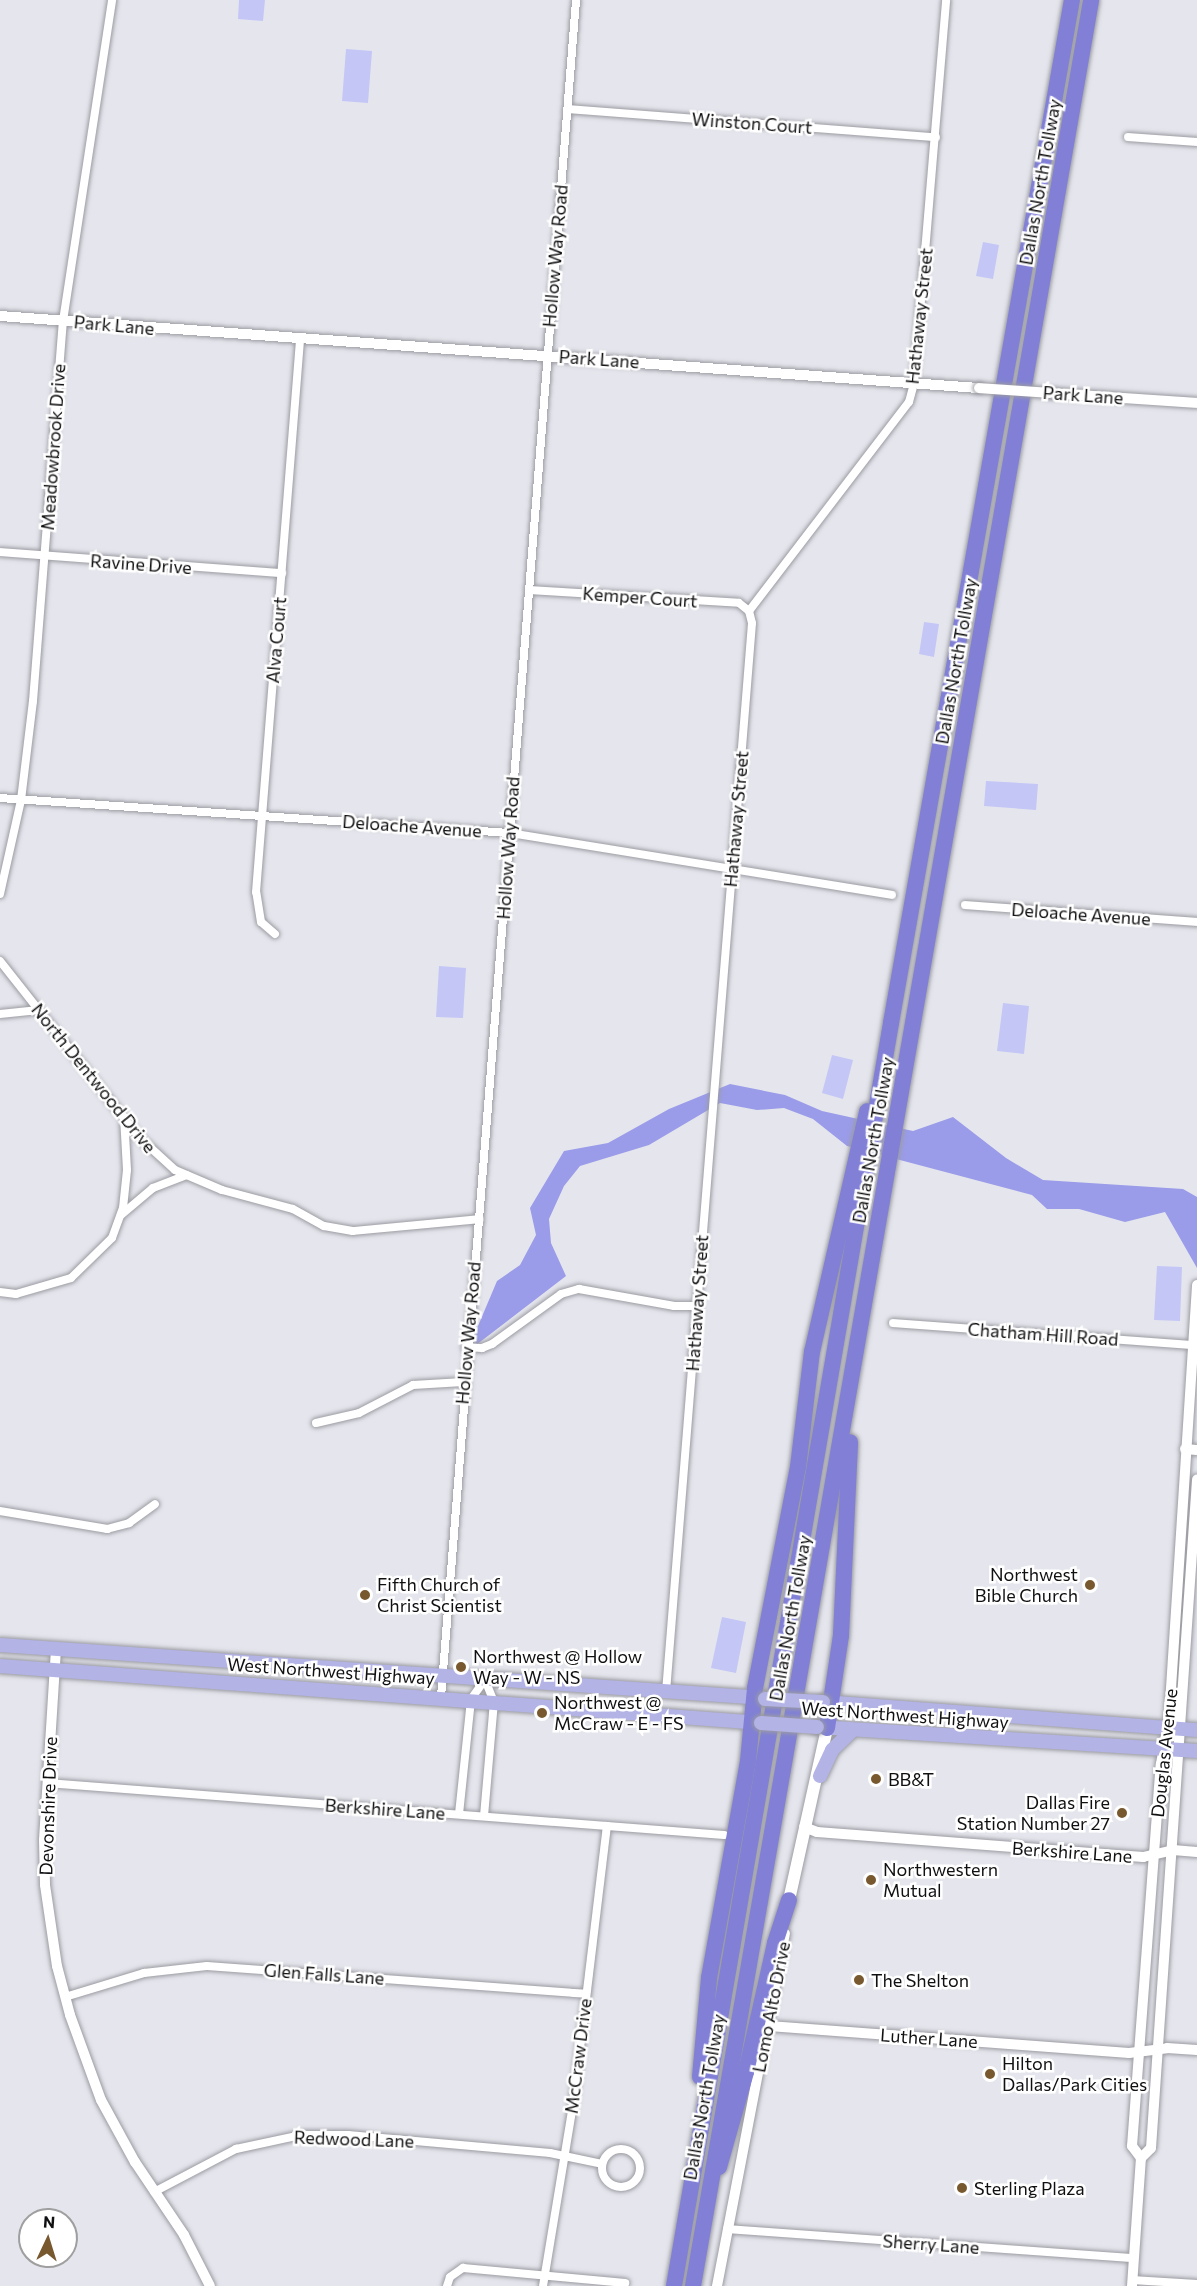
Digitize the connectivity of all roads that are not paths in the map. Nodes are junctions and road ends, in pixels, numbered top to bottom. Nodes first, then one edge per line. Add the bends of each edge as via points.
1 (112, 0) edge
2 (576, 0) edge
3 (946, 0) edge
4 (1072, 0) edge
5 (1091, 0) edge
6 (568, 109) junction
7 (936, 137) junction
8 (1128, 137) dead end
9 (1197, 142) edge
10 (0, 316) edge
11 (63, 321) junction
12 (300, 340) junction
13 (547, 355) junction
14 (914, 383) junction
15 (1197, 403) edge
16 (0, 552) edge
17 (45, 557) junction
18 (282, 573) junction
19 (529, 590) junction
20 (749, 611) junction
21 (0, 798) edge
22 (21, 800) junction
23 (261, 816) junction
24 (510, 833) junction
25 (732, 872) junction
26 (0, 894) edge
27 (892, 895) dead end
28 (965, 905) dead end
29 (1197, 922) edge
30 (275, 934) dead end
31 (0, 961) edge
32 (39, 1010) junction
33 (0, 1014) edge
34 (891, 1023) junction
35 (124, 1116) junction
36 (187, 1175) junction
37 (120, 1215) junction
38 (479, 1220) junction
39 (1197, 1285) edge
40 (0, 1292) edge
41 (696, 1306) junction
42 (893, 1323) dead end
43 (1194, 1345) junction
44 (466, 1347) junction
45 (852, 1377) junction
46 (1197, 1381) edge
47 (463, 1382) junction
48 (316, 1423) dead end
49 (1185, 1449) junction
50 (1197, 1450) edge
51 (1197, 1480) edge
52 (155, 1504) dead end
53 (0, 1511) edge
54 (1180, 1536) junction
55 (1195, 1536) edge
56 (0, 1645) edge
57 (56, 1649) junction
58 (0, 1666) edge
59 (55, 1670) junction
60 (442, 1677) junction
61 (486, 1680) junction
62 (666, 1692) junction
63 (441, 1697) junction
64 (759, 1698) junction
65 (471, 1699) junction
66 (494, 1702) junction
67 (827, 1702) junction
68 (757, 1723) junction
69 (1126, 1726) junction
70 (822, 1728) junction
71 (1174, 1729) junction
72 (853, 1730) junction
73 (1197, 1730) edge
74 (1124, 1746) junction
75 (1164, 1749) junction
76 (1180, 1750) junction
77 (1197, 1750) edge
78 (820, 1776) junction
79 (47, 1783) junction
80 (459, 1814) junction
81 (484, 1816) junction
82 (607, 1826) junction
83 (804, 1827) junction
84 (724, 1835) dead end
85 (1173, 1850) junction
86 (1197, 1852) edge
87 (1155, 1857) junction
88 (789, 1900) junction
89 (1149, 1923) junction
90 (1167, 1924) junction
91 (1147, 1946) junction
92 (1165, 1947) junction
93 (586, 1994) junction
94 (65, 1997) junction
95 (769, 2026) junction
96 (1157, 2049) junction
97 (1197, 2050) edge
98 (1139, 2051) junction
99 (696, 2153) junction
100 (565, 2157) junction
101 (1141, 2158) junction
102 (602, 2164) junction
103 (154, 2192) junction
104 (705, 2201) junction
105 (727, 2229) junction
106 (1134, 2258) junction
107 (545, 2275) junction
108 (625, 2283) dead end
109 (1132, 2283) edge
110 (1197, 2284) edge
111 (210, 2286) edge
112 (447, 2286) edge
113 (543, 2286) edge
114 (674, 2286) edge
115 (693, 2286) edge
116 (717, 2286) edge

1 - 11 street, Meadowbrook Drive
2 - 6 street, Hollow Way Road
3 - 7 street, Hathaway Street
4 - 34 highway, Dallas North Tollway
5 - 45 highway, Dallas North Tollway
6 - 7 street, Winston Court
6 - 13 street, Hollow Way Road
7 - 14 street, Hathaway Street
8 - 9 street
10 - 11 street, Park Lane
11 - 12 street, Park Lane
11 - 17 street, Meadowbrook Drive
12 - 13 street, Park Lane
12 - 18 street, Alva Court
13 - 14 street, Park Lane
13 - 19 street, Hollow Way Road
14 - 15 street, Park Lane, bridge
14 - 20 street, Hathaway Street via 909,402
16 - 17 street, Ravine Drive
17 - 18 street, Ravine Drive
17 - 22 street, Meadowbrook Drive
18 - 23 street, Alva Court
19 - 20 street, Kemper Court via 739,603
19 - 24 street, Hollow Way Road
20 - 25 street, Hathaway Street via 752,623
21 - 22 street, Deloache Avenue
22 - 23 street, Deloache Avenue
22 - 26 street, Meadowbrook Drive
23 - 24 street, Deloache Avenue
23 - 30 street, Alva Court via 258,910 261,922
24 - 25 street, Deloache Avenue
24 - 38 street, Hollow Way Road
25 - 27 street, Deloache Avenue
25 - 41 street, Hathaway Street
28 - 29 street, Deloache Avenue
31 - 32 street, North Dentwood Drive
32 - 33 street
32 - 35 street, North Dentwood Drive
34 - 64 highway via 858,1143 818,1322 792,1508
34 - 99 highway, Dallas North Tollway
35 - 36 street, North Dentwood Drive via 152,1152
35 - 37 street via 127,1170
36 - 37 street via 153,1188
36 - 38 street, North Dentwood Drive via 222,1190 293,1209 324,1226 353,1231
37 - 40 street via 112,1238 70,1278 16,1294
38 - 44 street, Hollow Way Road
39 - 43 street, Douglas Avenue
41 - 44 street via 674,1306 579,1289 561,1294 492,1344
41 - 62 street, Hathaway Street
42 - 43 street, Chatham Hill Road
43 - 46 street, Douglas Avenue
43 - 49 street, Douglas Avenue
44 - 47 street, Hollow Way Road
45 - 67 highway via 841,1635
45 - 104 highway, Dallas North Tollway
47 - 48 street via 413,1385 359,1413
47 - 60 street, Hollow Way Road
49 - 50 street
49 - 54 street, Douglas Avenue
51 - 55 street, Douglas Avenue
52 - 53 street via 129,1523 107,1529
54 - 55 street
54 - 71 street, Douglas Avenue
55 - 71 street, Douglas Avenue
56 - 57 main road, West Northwest Highway
57 - 59 street, Devonshire Drive
57 - 60 main road, West Northwest Highway
58 - 59 main road, West Northwest Highway
59 - 63 main road, West Northwest Highway
59 - 79 street, Devonshire Drive
60 - 61 main road, West Northwest Highway
60 - 63 street, Hollow Way Road
61 - 62 main road, West Northwest Highway
61 - 65 street
61 - 66 street
62 - 64 main road, West Northwest Highway
63 - 65 main road, West Northwest Highway
64 - 67 main road, West Northwest Highway, bridge
64 - 68 highway
65 - 66 main road, West Northwest Highway
65 - 80 street
66 - 68 main road, West Northwest Highway
66 - 81 street
67 - 69 main road, West Northwest Highway
67 - 70 highway
68 - 70 main road, West Northwest Highway, bridge
68 - 99 highway via 706,2002
69 - 71 main road, West Northwest Highway
69 - 74 main road
70 - 72 main road, West Northwest Highway
70 - 78 main road, Lomo Alto Drive
71 - 73 main road, West Northwest Highway
71 - 75 street, Douglas Avenue
71 - 76 street, Douglas Avenue
72 - 74 main road, West Northwest Highway
72 - 78 main road via 832,1750
74 - 75 main road, West Northwest Highway
75 - 76 main road, West Northwest Highway
75 - 87 street, Douglas Avenue
76 - 77 main road, West Northwest Highway
76 - 85 street, Douglas Avenue
78 - 83 main road, Lomo Alto Drive
79 - 80 street, Berkshire Lane
79 - 94 street, Devonshire Drive via 45,1884
80 - 81 street, Berkshire Lane
81 - 82 street, Berkshire Lane
82 - 84 street, Berkshire Lane
82 - 93 street, McCraw Drive
83 - 87 street, Berkshire Lane via 816,1832
83 - 88 main road, Lomo Alto Drive
85 - 86 street, Berkshire Lane
85 - 87 street, Berkshire Lane
85 - 90 street, Douglas Avenue
87 - 89 street, Douglas Avenue
88 - 95 street, Lomo Alto Drive
88 - 104 highway via 775,1943 726,2149
89 - 90 street
89 - 91 street, Douglas Avenue
90 - 92 street, Douglas Avenue
91 - 92 street
91 - 98 street, Douglas Avenue
92 - 96 street, Douglas Avenue
93 - 94 street, Glen Falls Lane via 207,1966 144,1973
93 - 100 street, McCraw Drive
94 - 103 street, Devonshire Drive via 102,2100
95 - 98 street, Luther Lane
95 - 105 street, Lomo Alto Drive
96 - 97 street, Luther Lane
96 - 98 street, Luther Lane
96 - 101 street, Douglas Avenue via 1150,2148
98 - 101 street, Douglas Avenue via 1132,2146
99 - 114 highway, Dallas North Tollway
100 - 102 street, Redwood Lane
100 - 103 street, Redwood Lane via 550,2152 348,2135 301,2135 236,2149
100 - 107 street, McCraw Drive
101 - 106 street, Douglas Avenue
102 - 102 street via 617,2147 632,2149 638,2167 634,2182 625,2188 610,2186
103 - 111 street, Devonshire Drive via 184,2235
104 - 115 highway, Dallas North Tollway
105 - 106 street, Sherry Lane
105 - 116 street, Lomo Alto Drive
106 - 109 street, Douglas Avenue
107 - 108 street
107 - 112 street via 463,2268 450,2277
107 - 113 street, McCraw Drive
109 - 110 street

